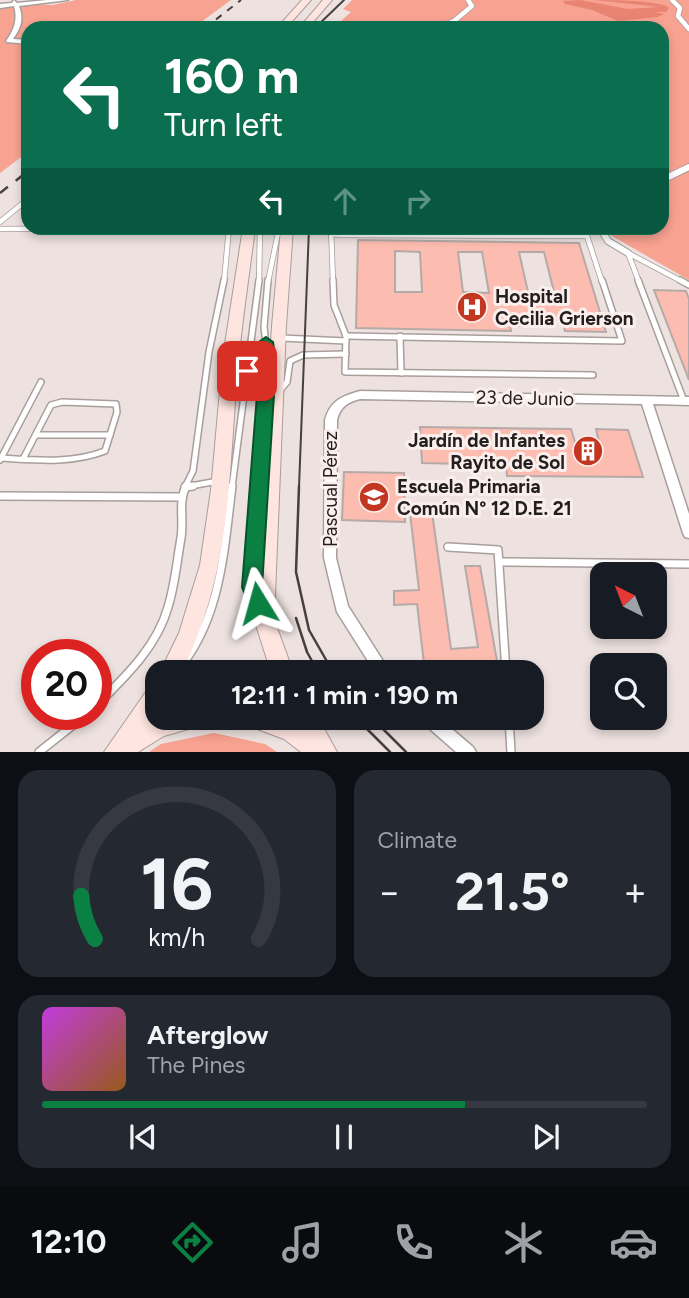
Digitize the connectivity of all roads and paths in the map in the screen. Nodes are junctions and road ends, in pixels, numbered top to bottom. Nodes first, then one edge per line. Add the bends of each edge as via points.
1 (65, 0) edge
2 (307, 0) edge
3 (328, 0) edge
4 (468, 0) edge
5 (672, 0) edge
6 (14, 3) edge
7 (0, 5) edge
8 (288, 21) edge
9 (309, 21) edge
10 (450, 21) edge
11 (689, 29) edge
12 (21, 42) edge
13 (689, 167) edge
14 (669, 177) edge
15 (21, 205) edge
16 (0, 222) edge
17 (0, 229) edge
18 (21, 229) edge
19 (228, 235) edge
20 (248, 235) edge
21 (260, 235) edge
22 (277, 235) edge
23 (286, 235) edge
24 (331, 235) edge
25 (343, 235) edge
26 (604, 235) edge
27 (628, 254) junction
28 (689, 285) edge
29 (400, 336) junction
30 (346, 338) junction
31 (272, 340) junction
32 (251, 354) junction
33 (346, 354) junction
34 (401, 373) junction
35 (593, 375) dead end
36 (229, 376) junction
37 (41, 382) dead end
38 (276, 394) junction
39 (360, 395) joint
40 (646, 400) junction
41 (687, 401) edge
42 (36, 435) junction
43 (110, 435) junction
44 (23, 458) junction
45 (1, 459) edge
46 (222, 481) junction
47 (185, 487) junction
48 (0, 496) edge
49 (180, 497) junction
50 (689, 533) edge
51 (448, 547) dead end
52 (500, 562) junction
53 (689, 564) edge
54 (264, 618) junction
55 (178, 660) edge
56 (187, 660) edge
57 (278, 660) edge
58 (375, 660) edge
59 (505, 660) edge
60 (112, 690) edge
61 (145, 712) edge
62 (67, 730) edge
63 (153, 730) edge
64 (291, 730) edge
65 (312, 730) edge
66 (442, 730) edge
67 (510, 730) edge
68 (39, 752) edge
69 (116, 752) edge
70 (323, 752) edge
71 (468, 752) edge
72 (511, 752) edge

1 - 6 street
2 - 8 main road
3 - 9 main road
4 - 10 street via 472,6 468,12
5 - 11 street
6 - 7 street
6 - 12 street via 19,24 9,41
13 - 14 street
15 - 16 lane
17 - 18 lane
19 - 47 lane via 193,471
20 - 36 main road
21 - 32 lane
22 - 31 lane via 264,327
23 - 31 main road
24 - 30 lane via 334,305
25 - 29 lane via 587,236 622,341
26 - 27 street
27 - 28 lane
27 - 41 lane
29 - 30 lane
29 - 34 lane
30 - 31 lane
30 - 33 lane
31 - 32 lane
31 - 38 main road
31 - 54 lane via 252,587
32 - 36 lane
32 - 56 lane via 220,578 205,627
33 - 34 lane via 345,372
33 - 38 lane via 293,358 287,382
34 - 35 lane
36 - 46 main road
37 - 45 lane
38 - 54 main road
39 - 40 street, 23 de Junio
39 - 58 street, Pascual Pérez via 338,404 331,420 330,558 342,608
40 - 41 street, 23 de Junio
40 - 50 street
42 - 43 lane
42 - 43 lane via 51,405 62,402 116,404
42 - 44 lane
43 - 44 lane via 104,452 88,459
44 - 45 lane
46 - 47 lane
46 - 55 main road via 209,579
47 - 49 lane
48 - 49 lane
49 - 60 lane via 184,520 168,608 135,667
51 - 52 lane via 498,550
52 - 53 lane
52 - 59 lane
54 - 57 main road
61 - 69 main road
62 - 68 lane
63 - 69 main road
64 - 70 main road
65 - 70 main road
66 - 71 street
67 - 72 lane

